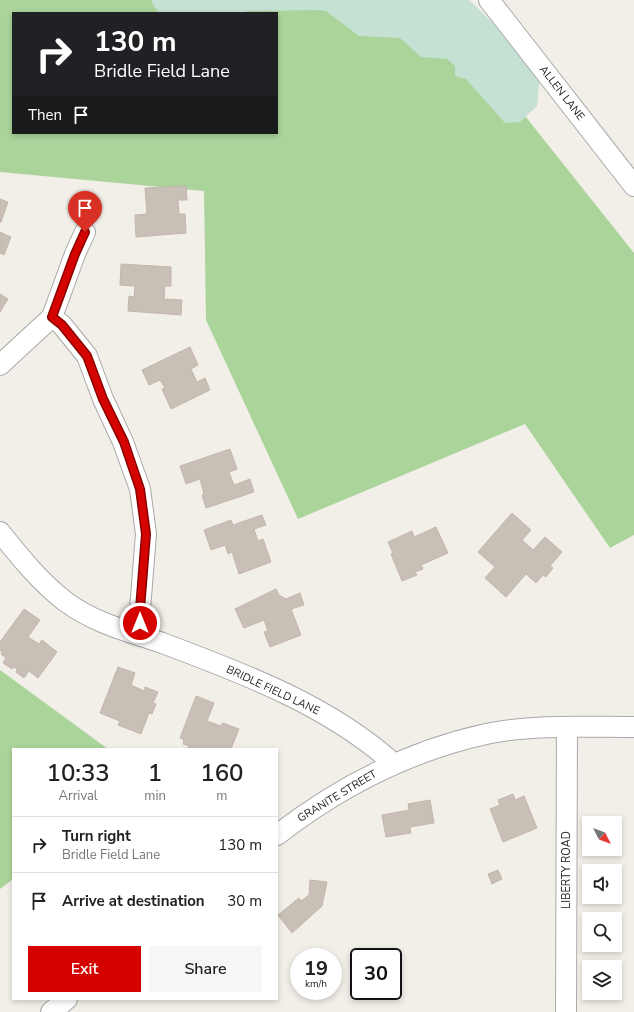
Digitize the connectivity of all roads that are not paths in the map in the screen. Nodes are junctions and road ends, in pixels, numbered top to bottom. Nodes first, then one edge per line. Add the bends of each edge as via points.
1 (489, 0) edge
2 (634, 186) edge
3 (85, 232) dead end
4 (52, 317) junction
5 (0, 365) edge
6 (0, 532) edge
7 (141, 636) junction
8 (567, 727) junction
9 (634, 727) edge
10 (394, 764) junction
11 (278, 834) edge
12 (66, 1000) edge
13 (51, 1012) edge
14 (566, 1012) edge

1 - 2 street, ALLEN LANE
3 - 4 street
4 - 5 street
4 - 7 street via 62,325 87,356 103,399 124,442 140,489 146,534 140,609
6 - 7 street, BRIDLE FIELD LANE via 27,567 66,602 105,624
7 - 10 street, BRIDLE FIELD LANE via 300,700 347,727 381,751
8 - 9 street, GRANITE STREET
8 - 10 street, GRANITE STREET via 487,734 421,752
8 - 14 street, LIBERTY ROAD
10 - 11 street, GRANITE STREET via 326,800
12 - 13 street

